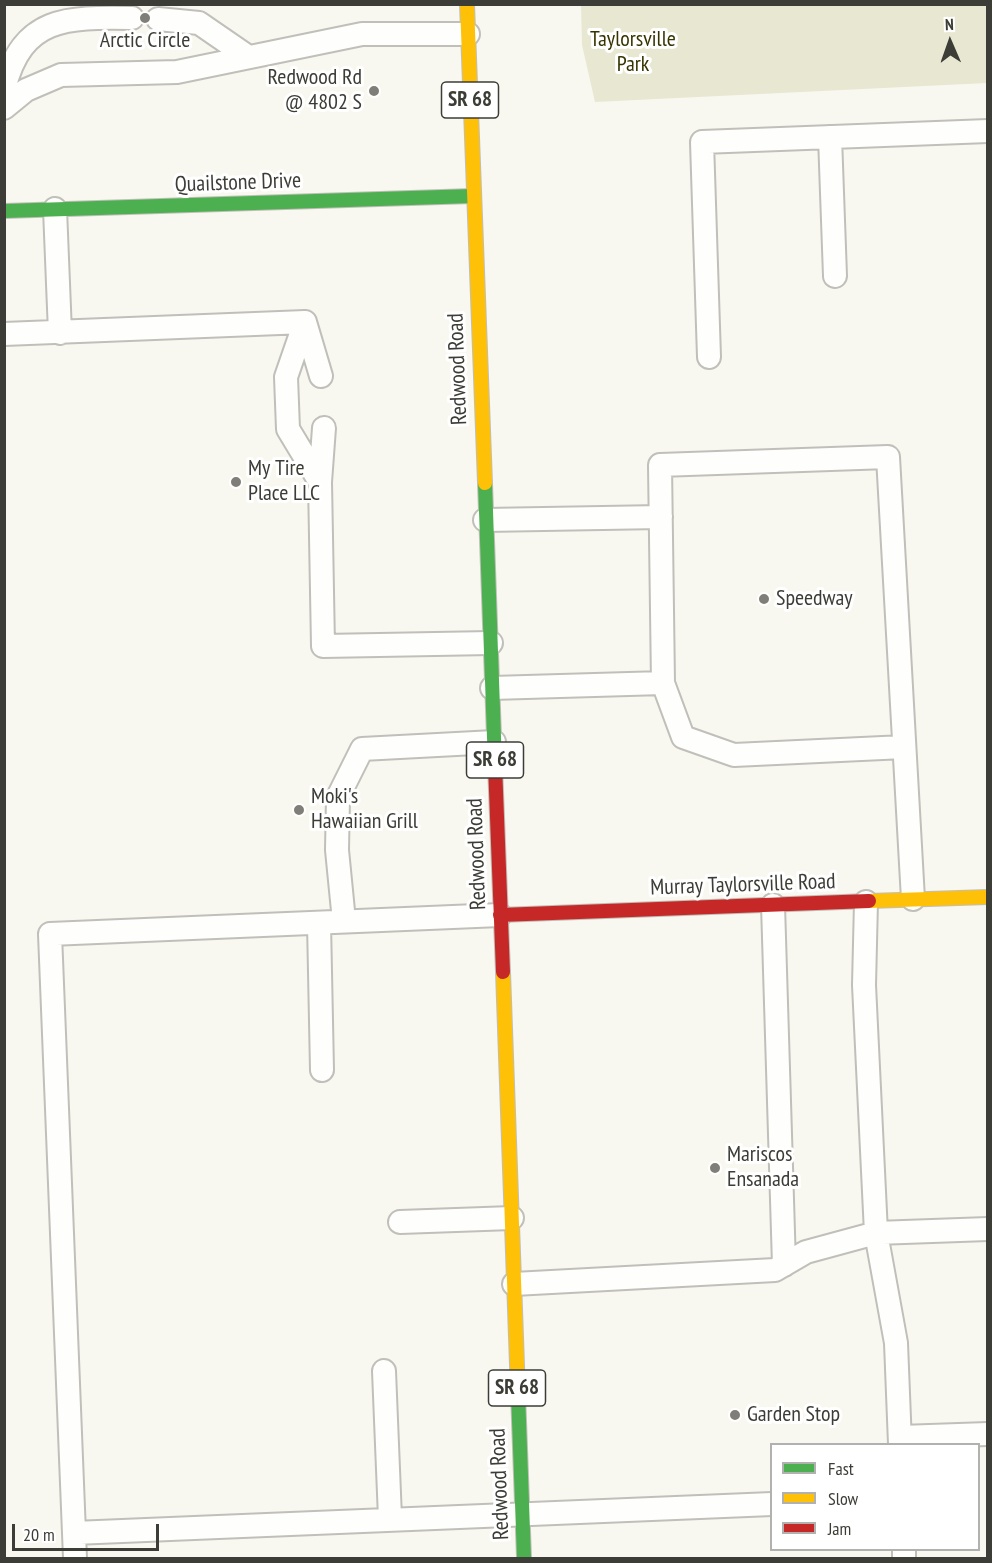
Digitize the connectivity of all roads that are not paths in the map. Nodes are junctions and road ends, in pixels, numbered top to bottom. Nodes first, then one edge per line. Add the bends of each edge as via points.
1 (467, 4) edge
2 (132, 18) dead end
3 (158, 19) dead end
4 (468, 34) junction
5 (248, 56) junction
6 (4, 89) edge
7 (4, 108) edge
8 (987, 131) edge
9 (830, 137) junction
10 (473, 196) junction
11 (55, 209) junction
12 (4, 211) edge
13 (835, 276) dead end
14 (305, 322) junction
15 (60, 333) junction
16 (4, 334) edge
17 (709, 357) dead end
18 (321, 376) dead end
19 (324, 428) dead end
20 (320, 482) junction
21 (661, 517) junction
22 (485, 520) junction
23 (491, 643) junction
24 (663, 683) junction
25 (492, 688) junction
26 (494, 742) junction
27 (904, 747) junction
28 (987, 897) edge
29 (913, 899) junction
30 (866, 902) junction
31 (772, 905) junction
32 (500, 915) junction
33 (344, 921) junction
34 (319, 923) junction
35 (322, 1070) dead end
36 (512, 1218) junction
37 (400, 1222) dead end
38 (987, 1229) edge
39 (876, 1233) junction
40 (784, 1265) junction
41 (514, 1284) junction
42 (384, 1371) dead end
43 (987, 1434) edge
44 (900, 1441) edge
45 (770, 1504) edge
46 (522, 1512) junction
47 (390, 1518) junction
48 (74, 1533) junction
49 (75, 1558) edge
50 (524, 1558) edge

1 - 4 main road, Redwood Road / SR 68
2 - 6 lane via 52,23 32,34 21,47
3 - 5 lane via 199,23
4 - 5 lane via 362,34
4 - 10 main road, Redwood Road / SR 68
5 - 7 lane via 177,72 61,75 27,90
8 - 9 lane
9 - 13 lane
9 - 17 lane via 702,142
10 - 11 main road, Quailstone Drive
10 - 22 main road, Redwood Road / SR 68
11 - 12 main road, Quailstone Drive
11 - 15 lane
14 - 15 lane
14 - 18 lane
14 - 20 lane via 286,377 288,429
15 - 16 lane
19 - 20 lane
20 - 23 lane via 323,646
21 - 22 lane
21 - 24 lane
21 - 27 lane via 660,465 888,457
22 - 23 main road, Redwood Road / SR 68
23 - 25 main road, Redwood Road / SR 68
24 - 25 lane
24 - 27 lane via 683,737 734,755
25 - 26 main road, Redwood Road / SR 68
26 - 32 main road, Redwood Road / SR 68
26 - 33 lane via 362,749 338,797
27 - 29 lane
28 - 29 main road, Murray Taylorsville Road
29 - 30 main road, Murray Taylorsville Road
30 - 31 main road, Murray Taylorsville Road
30 - 39 lane via 864,985
31 - 32 main road, Murray Taylorsville Road
31 - 40 lane
32 - 33 lane
32 - 36 main road, Redwood Road / SR 68
33 - 34 lane
34 - 35 lane
34 - 48 lane via 50,934
36 - 37 lane
36 - 41 main road, Redwood Road / SR 68
38 - 39 lane
39 - 40 lane via 806,1252
39 - 44 lane via 896,1343
40 - 41 lane via 775,1270
41 - 46 main road, Redwood Road / SR 68
42 - 47 lane
43 - 44 lane
45 - 46 lane
46 - 47 lane
46 - 50 main road, Redwood Road / SR 68
47 - 48 lane
48 - 49 lane

